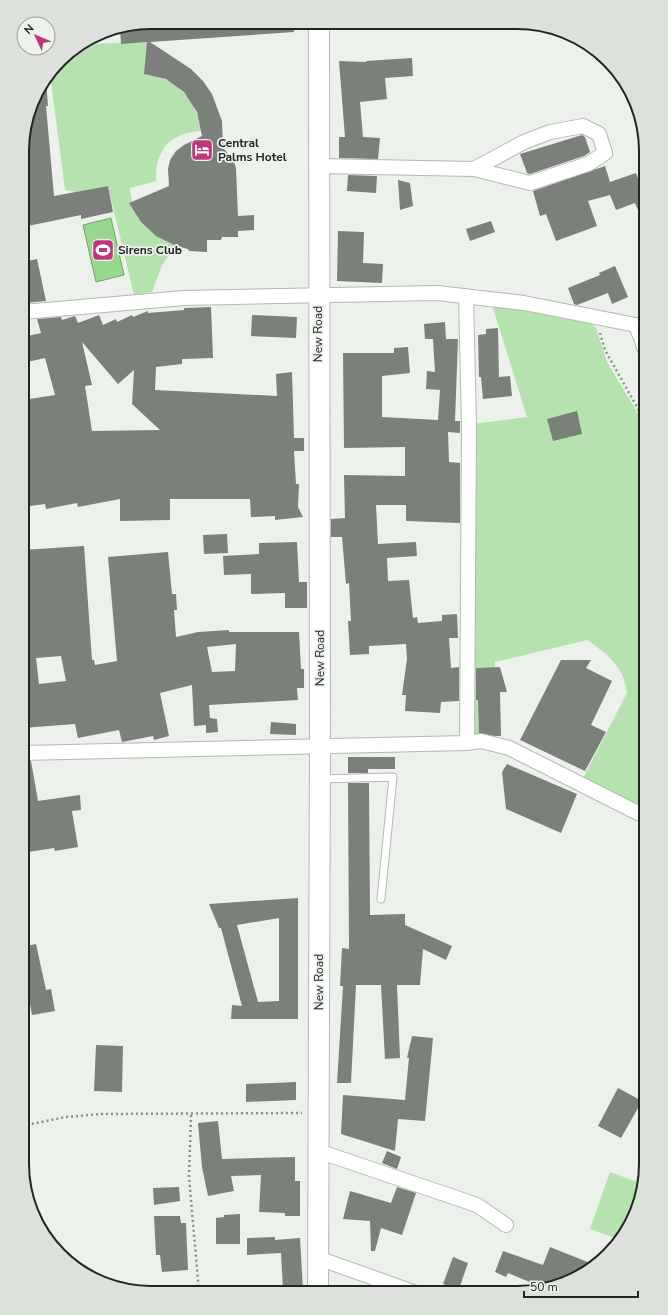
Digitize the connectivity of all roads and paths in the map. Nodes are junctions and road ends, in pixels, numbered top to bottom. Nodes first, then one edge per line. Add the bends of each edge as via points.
1 (319, 29) edge
2 (319, 166) junction
3 (474, 169) junction
4 (318, 296) junction
5 (466, 296) junction
6 (29, 311) edge
7 (596, 317) junction
8 (639, 326) edge
9 (639, 411) edge
10 (467, 743) junction
11 (320, 747) junction
12 (29, 754) edge
13 (320, 779) junction
14 (639, 813) edge
15 (381, 900) dead end
16 (319, 1113) junction
17 (191, 1115) junction
18 (29, 1125) edge
19 (318, 1151) junction
20 (506, 1225) dead end
21 (318, 1258) junction
22 (198, 1286) edge
23 (318, 1286) edge
24 (396, 1286) edge

1 - 2 street, New Road
2 - 3 street
2 - 4 street, New Road
3 - 3 street via 524,142 550,132 583,126 599,134 605,153 588,164 530,183
4 - 5 street via 437,293
4 - 6 street via 184,298
4 - 11 street, New Road
5 - 7 street via 524,303
5 - 10 street via 469,426
7 - 8 street
7 - 9 path via 605,350
10 - 11 street
10 - 14 street via 480,741 509,748
11 - 12 street
11 - 13 street, New Road
13 - 15 lane via 394,777
13 - 16 street, New Road
16 - 17 path
16 - 19 street, New Road
17 - 18 path via 101,1114 66,1117
17 - 22 path via 189,1177
19 - 20 street via 477,1206
19 - 21 street, New Road
21 - 23 street, New Road
21 - 24 street

